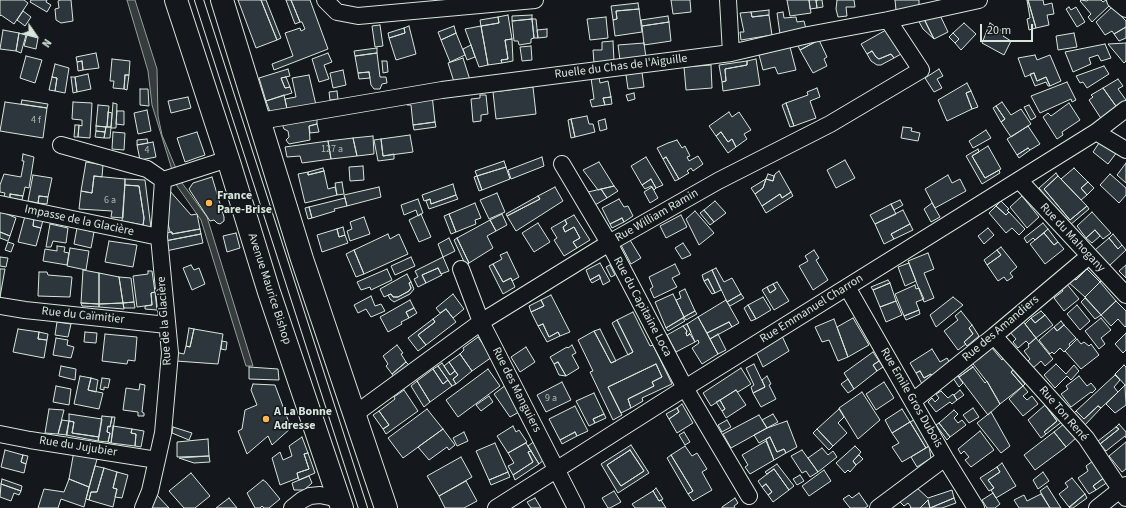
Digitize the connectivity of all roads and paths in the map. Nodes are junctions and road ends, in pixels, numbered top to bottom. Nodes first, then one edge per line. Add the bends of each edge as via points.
1 (176, 0) edge
2 (199, 0) edge
3 (222, 0) edge
4 (325, 0) edge
5 (535, 0) edge
6 (728, 0) edge
7 (979, 0) edge
8 (1115, 0) edge
9 (1126, 9) edge
10 (888, 20) junction
11 (731, 53) junction
12 (1126, 109) edge
13 (260, 121) junction
14 (1096, 132) junction
15 (61, 145) dead end
16 (1126, 150) edge
17 (228, 159) junction
18 (562, 164) dead end
19 (167, 179) junction
20 (1019, 180) junction
21 (0, 204) edge
22 (158, 237) junction
23 (609, 243) junction
24 (1089, 256) junction
25 (461, 269) dead end
26 (848, 287) junction
27 (1126, 295) edge
28 (0, 306) edge
29 (481, 322) junction
30 (167, 325) junction
31 (994, 336) junction
32 (685, 388) junction
33 (913, 401) junction
34 (355, 414) junction
35 (0, 434) edge
36 (945, 458) junction
37 (157, 460) junction
38 (557, 470) junction
39 (1124, 491) edge
40 (749, 496) dead end
41 (341, 504) edge
42 (143, 508) edge
43 (292, 508) edge
44 (363, 508) edge
45 (386, 508) edge
46 (496, 508) edge
47 (576, 508) edge
48 (878, 508) edge
49 (976, 508) edge
50 (1098, 508) edge

1 - 17 main road, Avenue Maurice Bishop
2 - 44 lane
3 - 13 main road
4 - 5 street via 337,12 358,16
6 - 11 street
7 - 10 street, Ruelle du Chas de l'Aiguille
8 - 9 street
10 - 11 street, Ruelle du Chas de l'Aiguille via 808,34
10 - 23 street, Rue William Ramin via 921,70 830,124 718,181
11 - 13 street, Ruelle du Chas de l'Aiguille via 442,90
12 - 14 street, Rue Emmanuel Charron
13 - 34 main road via 302,259
14 - 16 street
14 - 20 street, Rue Emmanuel Charron
15 - 19 street via 147,169
17 - 19 street
17 - 41 main road, Avenue Maurice Bishop via 269,292
18 - 23 street, Rue du Capitaine Loca
19 - 22 street, Rue de la Glacière
20 - 24 street, Rue du Mahogany
20 - 26 street, Rue Emmanuel Charron
21 - 22 street, Impasse de la Glacière
22 - 30 street, Rue de la Glacière
23 - 29 street, Rue William Ramin
23 - 32 street, Rue du Capitaine Loca
24 - 27 street, Rue du Mahogany
24 - 31 street, Rue des Amandiers
25 - 29 street, Rue des Manguiers
26 - 32 street, Rue Emmanuel Charron
26 - 33 street, Rue Emile Gros Dubois
28 - 30 street, Rue du Caïmitier
29 - 34 street, Rue William Ramin
29 - 38 street, Rue des Manguiers
30 - 37 street, Rue de la Glacière via 170,354 164,433
31 - 33 street, Rue des Amandiers
31 - 39 street, Rue Ton René via 1086,438
32 - 38 street, Rue Emmanuel Charron
32 - 40 street, Rue du Capitaine Loca
33 - 36 street, Rue Emile Gros Dubois
34 - 45 main road
35 - 37 street, Rue du Jujubier
36 - 48 street
36 - 49 street, Rue Emile Gros Dubois
37 - 42 street, Rue de la Glacière
38 - 46 street, Rue Emmanuel Charron
38 - 47 street, Rue des Manguiers
39 - 50 street
41 - 43 street via 320,496 310,496

